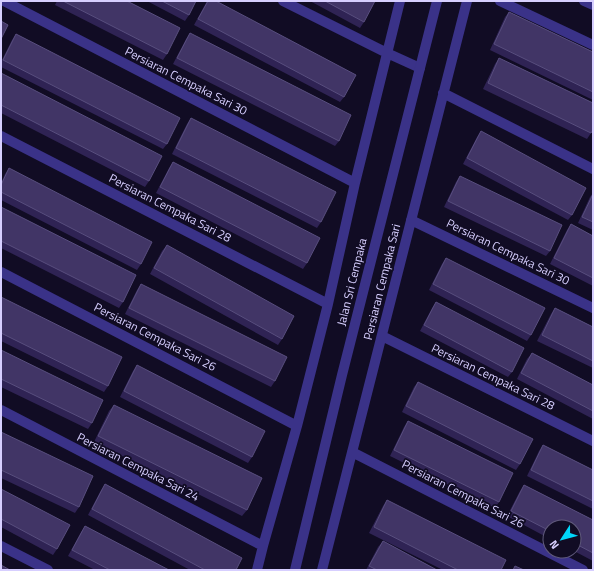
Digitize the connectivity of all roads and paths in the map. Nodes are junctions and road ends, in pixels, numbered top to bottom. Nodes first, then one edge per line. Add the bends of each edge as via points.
1 (4, 1) edge
2 (283, 1) edge
3 (400, 1) edge
4 (437, 1) edge
5 (467, 1) edge
6 (500, 1) edge
7 (584, 1) edge
8 (593, 5) edge
9 (593, 45) edge
10 (387, 54) junction
11 (420, 68) junction
12 (444, 93) junction
13 (1, 136) edge
14 (593, 169) edge
15 (355, 184) junction
16 (411, 220) junction
17 (1, 272) edge
18 (328, 304) junction
19 (593, 308) edge
20 (382, 336) junction
21 (1, 410) edge
22 (297, 426) junction
23 (593, 441) edge
24 (352, 452) junction
25 (1, 546) edge
26 (263, 546) junction
27 (48, 570) edge
28 (258, 570) edge
29 (295, 570) edge
30 (323, 570) edge
31 (583, 570) edge

1 - 15 street, Persiaran Cempaka Sari 30
2 - 10 street
3 - 10 street
4 - 11 street, Jalan Sri Cempaka
5 - 12 street, Persiaran Cempaka Sari
6 - 9 street
7 - 8 street
10 - 11 street
10 - 15 street
11 - 29 street, Jalan Sri Cempaka
12 - 14 street
12 - 16 street, Persiaran Cempaka Sari
13 - 18 street, Persiaran Cempaka Sari 28
15 - 18 street
16 - 19 street, Persiaran Cempaka Sari 30
16 - 20 street, Persiaran Cempaka Sari
17 - 22 street, Persiaran Cempaka Sari 26
18 - 22 street
20 - 23 street, Persiaran Cempaka Sari 28
20 - 24 street, Persiaran Cempaka Sari
21 - 26 street, Persiaran Cempaka Sari 24
22 - 26 street
24 - 30 street, Persiaran Cempaka Sari
24 - 31 street, Persiaran Cempaka Sari 26
25 - 27 street
26 - 28 street

